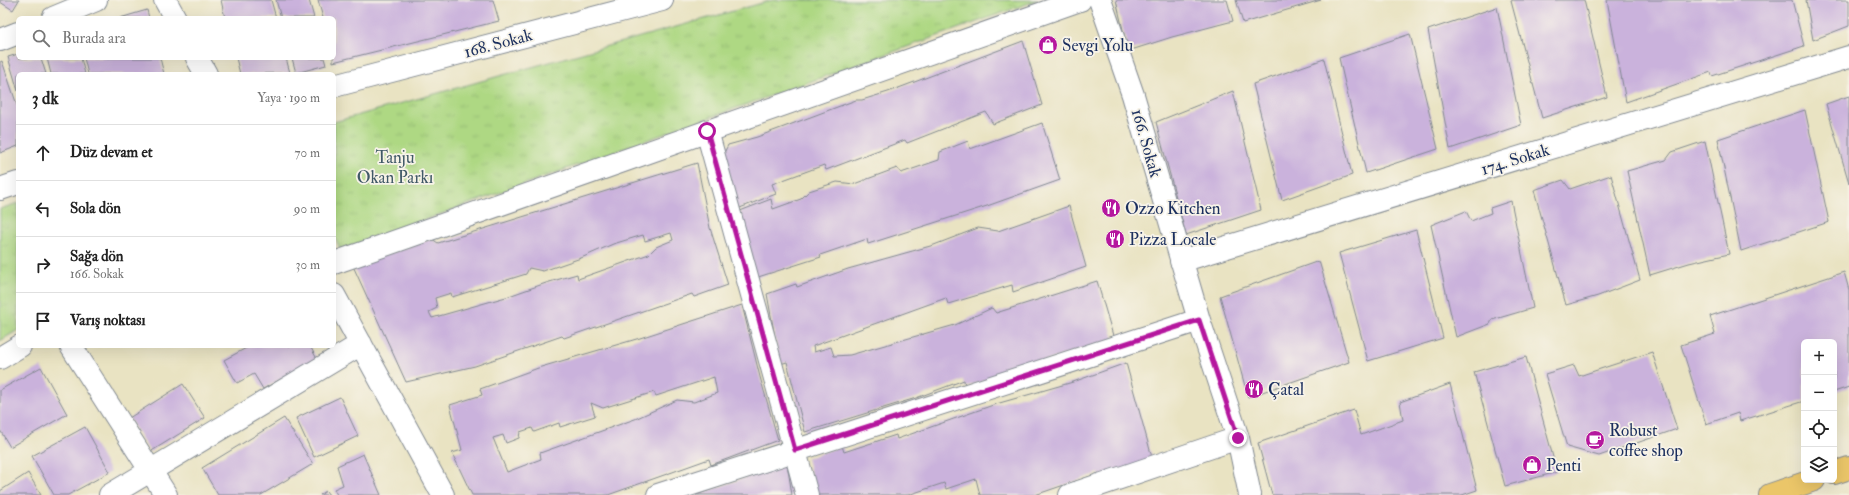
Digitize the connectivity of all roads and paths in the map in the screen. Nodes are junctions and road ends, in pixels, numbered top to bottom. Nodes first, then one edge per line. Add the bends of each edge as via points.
1 (96, 0) edge
2 (164, 0) edge
3 (662, 0) edge
4 (1080, 0) edge
5 (1100, 0) edge
6 (58, 16) edge
7 (174, 16) edge
8 (16, 34) edge
9 (0, 40) edge
10 (1849, 57) edge
11 (198, 60) edge
12 (205, 72) edge
13 (336, 85) edge
14 (707, 131) junction
15 (16, 184) edge
16 (0, 189) edge
17 (1181, 261) junction
18 (336, 262) edge
19 (336, 299) edge
20 (1199, 320) junction
21 (361, 344) junction
22 (17, 348) edge
23 (72, 348) edge
24 (0, 358) edge
25 (1238, 438) junction
26 (795, 450) junction
27 (1849, 468) edge
28 (150, 472) junction
29 (1837, 472) edge
30 (1805, 483) edge
31 (441, 494) edge
32 (110, 495) edge
33 (166, 495) edge
34 (658, 495) edge
35 (807, 495) edge
36 (1070, 495) edge
37 (1250, 495) edge
38 (1770, 495) edge

1 - 6 street
2 - 7 street
3 - 13 street, 168. Sokak
4 - 14 street
5 - 17 street, 166. Sokak via 1133,95
8 - 9 street
10 - 17 street, 174. Sokak
11 - 12 street
14 - 18 street
14 - 26 street
15 - 16 street
17 - 20 street, 166. Sokak
19 - 21 street
20 - 25 street, 166. Sokak
20 - 26 street
21 - 28 street
21 - 31 street
22 - 24 street
23 - 28 street
25 - 36 street
25 - 37 street, 166. Sokak
26 - 34 street
26 - 35 street
27 - 29 main road
28 - 32 street
28 - 33 street
30 - 38 main road

